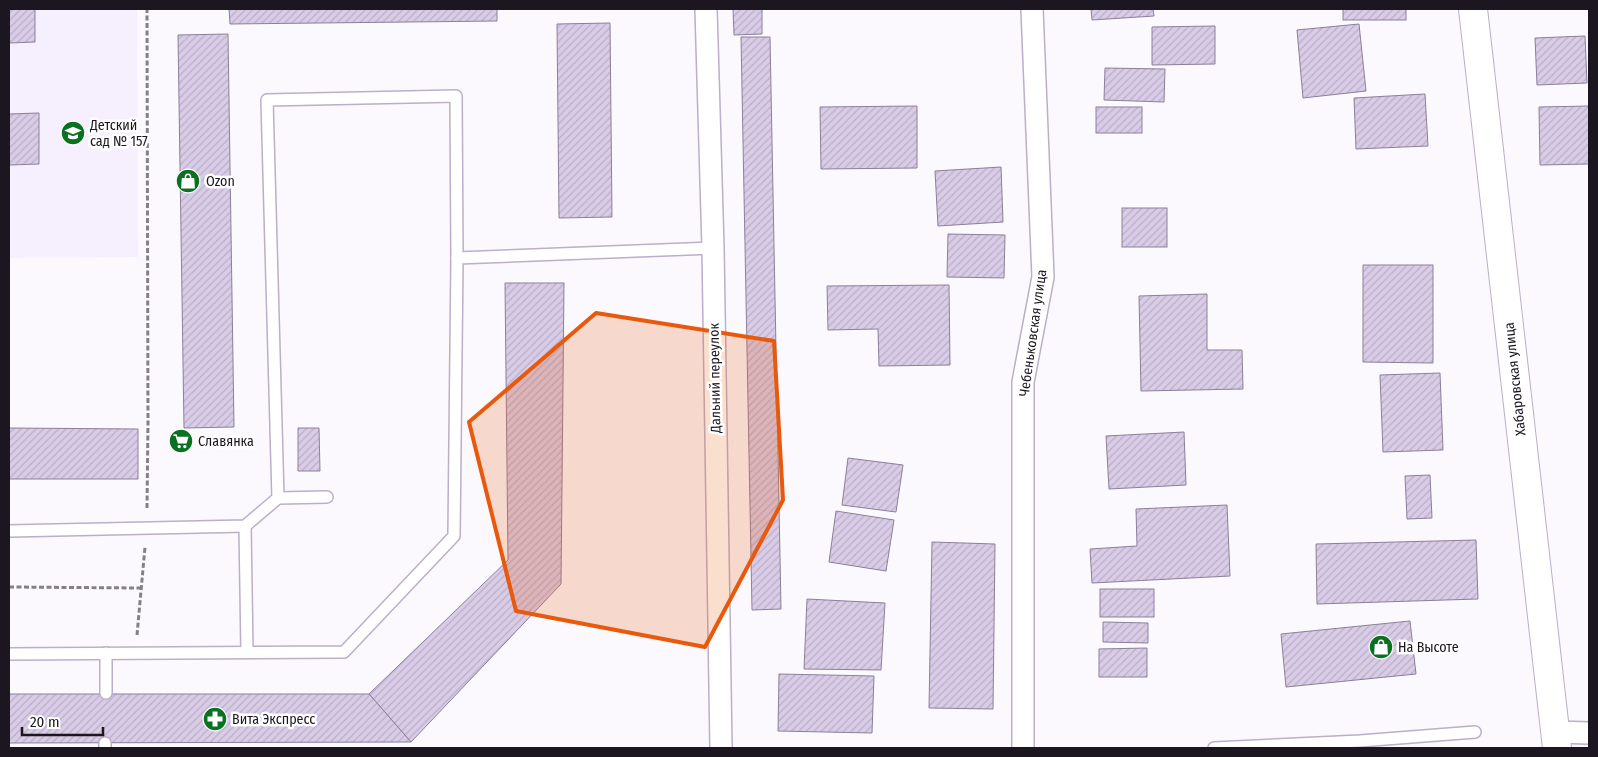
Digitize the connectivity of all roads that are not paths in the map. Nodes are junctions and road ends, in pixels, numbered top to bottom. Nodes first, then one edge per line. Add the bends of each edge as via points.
1 (706, 9) edge
2 (1032, 9) edge
3 (1473, 9) edge
4 (713, 248) junction
5 (456, 258) junction
6 (327, 497) dead end
7 (278, 498) junction
8 (245, 526) junction
9 (9, 530) edge
10 (247, 652) junction
11 (106, 653) junction
12 (9, 654) edge
13 (106, 693) dead end
14 (1476, 732) dead end
15 (1589, 733) edge
16 (1556, 740) edge
17 (1360, 745) edge
18 (721, 748) edge
19 (1023, 748) edge
20 (1214, 748) edge
21 (1221, 748) edge

1 - 4 street, Дальний переулок
2 - 19 street, Чебеньковская улица via 1042,277 1024,382
3 - 16 main road, Хабаровская улица
4 - 5 lane
4 - 18 street, Дальний переулок
5 - 7 lane via 456,96 267,100
5 - 10 lane via 454,536 344,652
6 - 7 lane
7 - 8 lane
8 - 9 lane
8 - 10 lane
10 - 11 lane
11 - 12 lane
11 - 13 lane
14 - 17 lane
15 - 16 street
17 - 21 lane
20 - 21 lane

